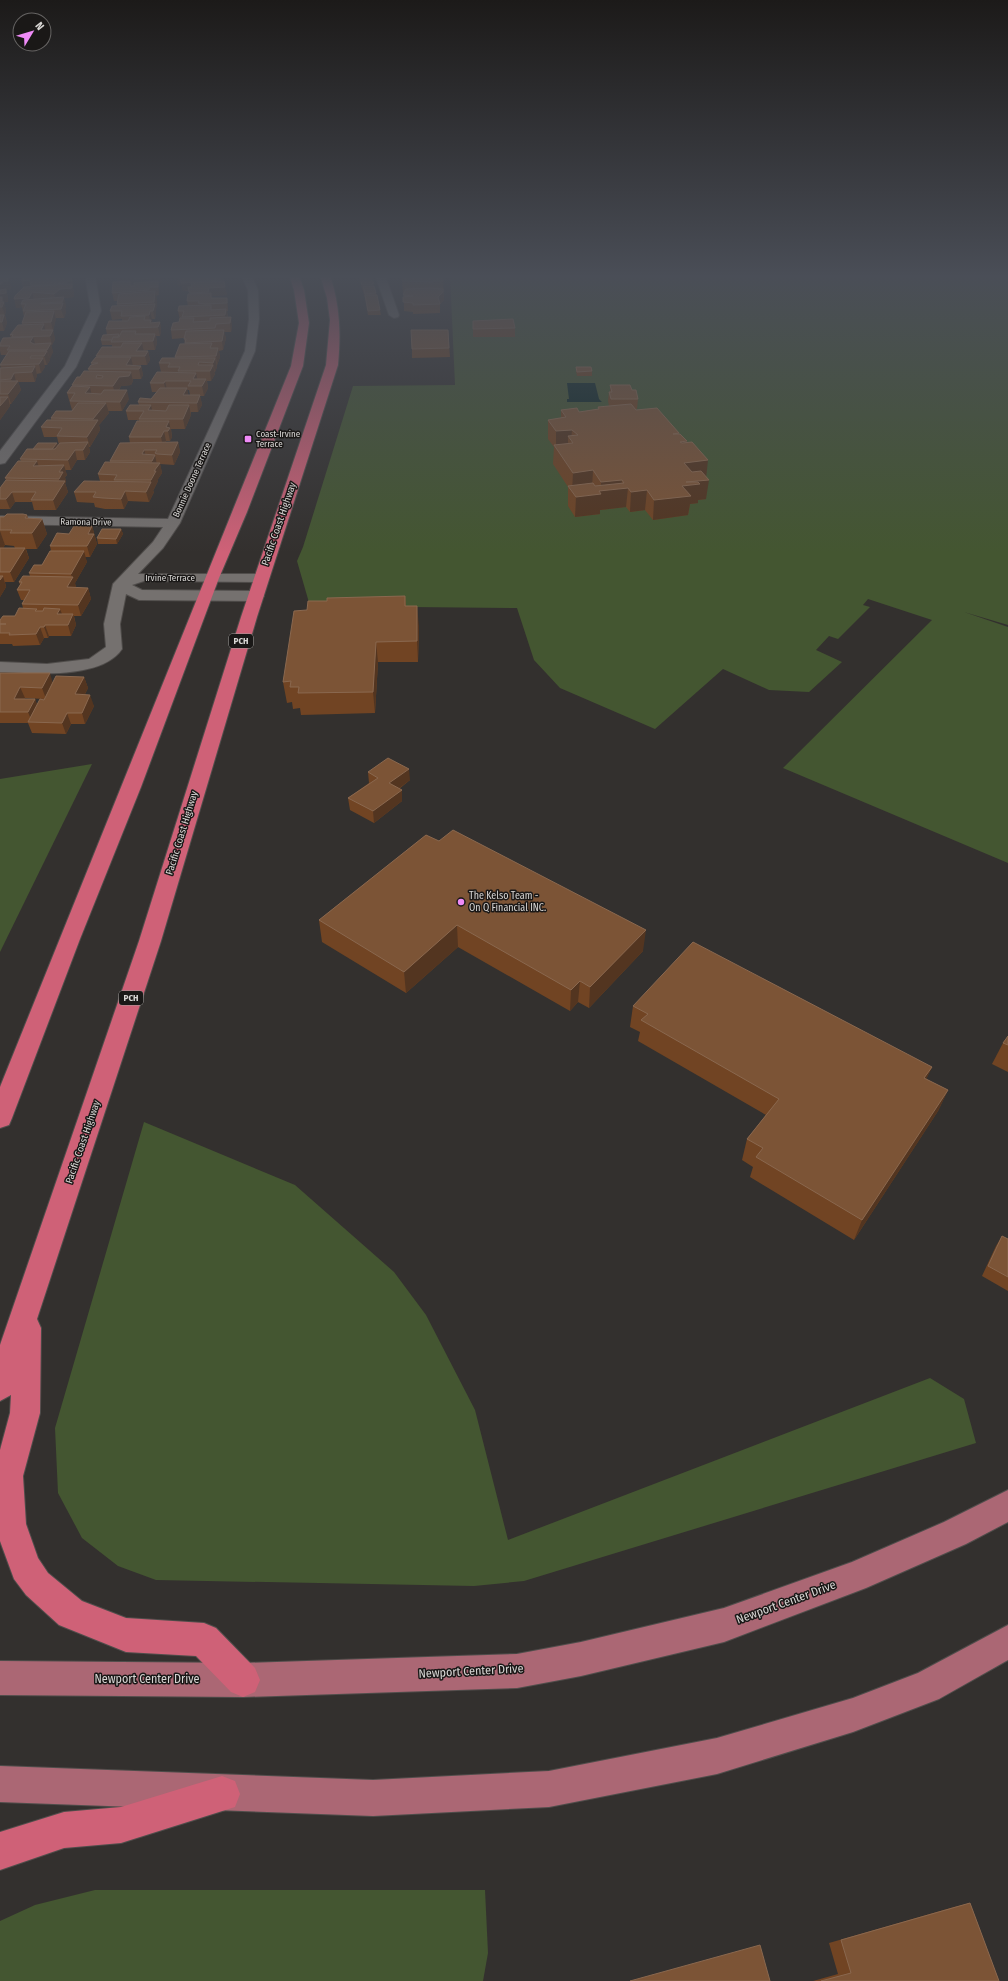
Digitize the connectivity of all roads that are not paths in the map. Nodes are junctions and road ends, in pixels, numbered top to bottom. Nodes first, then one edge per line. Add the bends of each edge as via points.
1 (70, 367) edge
2 (243, 367) edge
3 (296, 367) edge
4 (331, 367) edge
5 (0, 460) edge
6 (0, 520) edge
7 (172, 523) junction
8 (212, 578) junction
9 (120, 584) junction
10 (258, 587) junction
11 (206, 596) junction
12 (0, 667) edge
13 (0, 1118) edge
14 (27, 1305) junction
15 (0, 1387) edge
16 (1008, 1505) edge
17 (1008, 1642) edge
18 (0, 1678) edge
19 (243, 1680) junction
20 (0, 1784) edge
21 (222, 1794) junction
22 (0, 1852) edge

1 - 5 street
2 - 7 street, Bonnie Doone Terrace
3 - 8 highway
4 - 10 highway, Pacific Coast Highway / PCH
6 - 7 street, Ramona Drive
7 - 9 street, Bonnie Doone Terrace via 158,544
8 - 9 street, Irvine Terrace via 143,577
8 - 10 street, Irvine Terrace
8 - 11 highway
9 - 11 street, Irvine Terrace via 139,595
9 - 12 street via 112,624 114,649 94,663 47,669
10 - 11 street, Irvine Terrace
10 - 14 highway, Pacific Coast Highway / PCH via 150,941
11 - 13 highway
14 - 15 highway, Pacific Coast Highway / PCH
14 - 19 highway via 25,1413 8,1476 10,1524 25,1568 37,1584 71,1613 126,1635 204,1640
16 - 19 main road, Newport Center Drive via 955,1533 855,1577 732,1622 581,1659 517,1671
17 - 21 main road via 927,1687 854,1715 717,1756 549,1789 373,1798
18 - 19 main road, Newport Center Drive
20 - 21 main road
21 - 22 highway via 121,1825 64,1830

